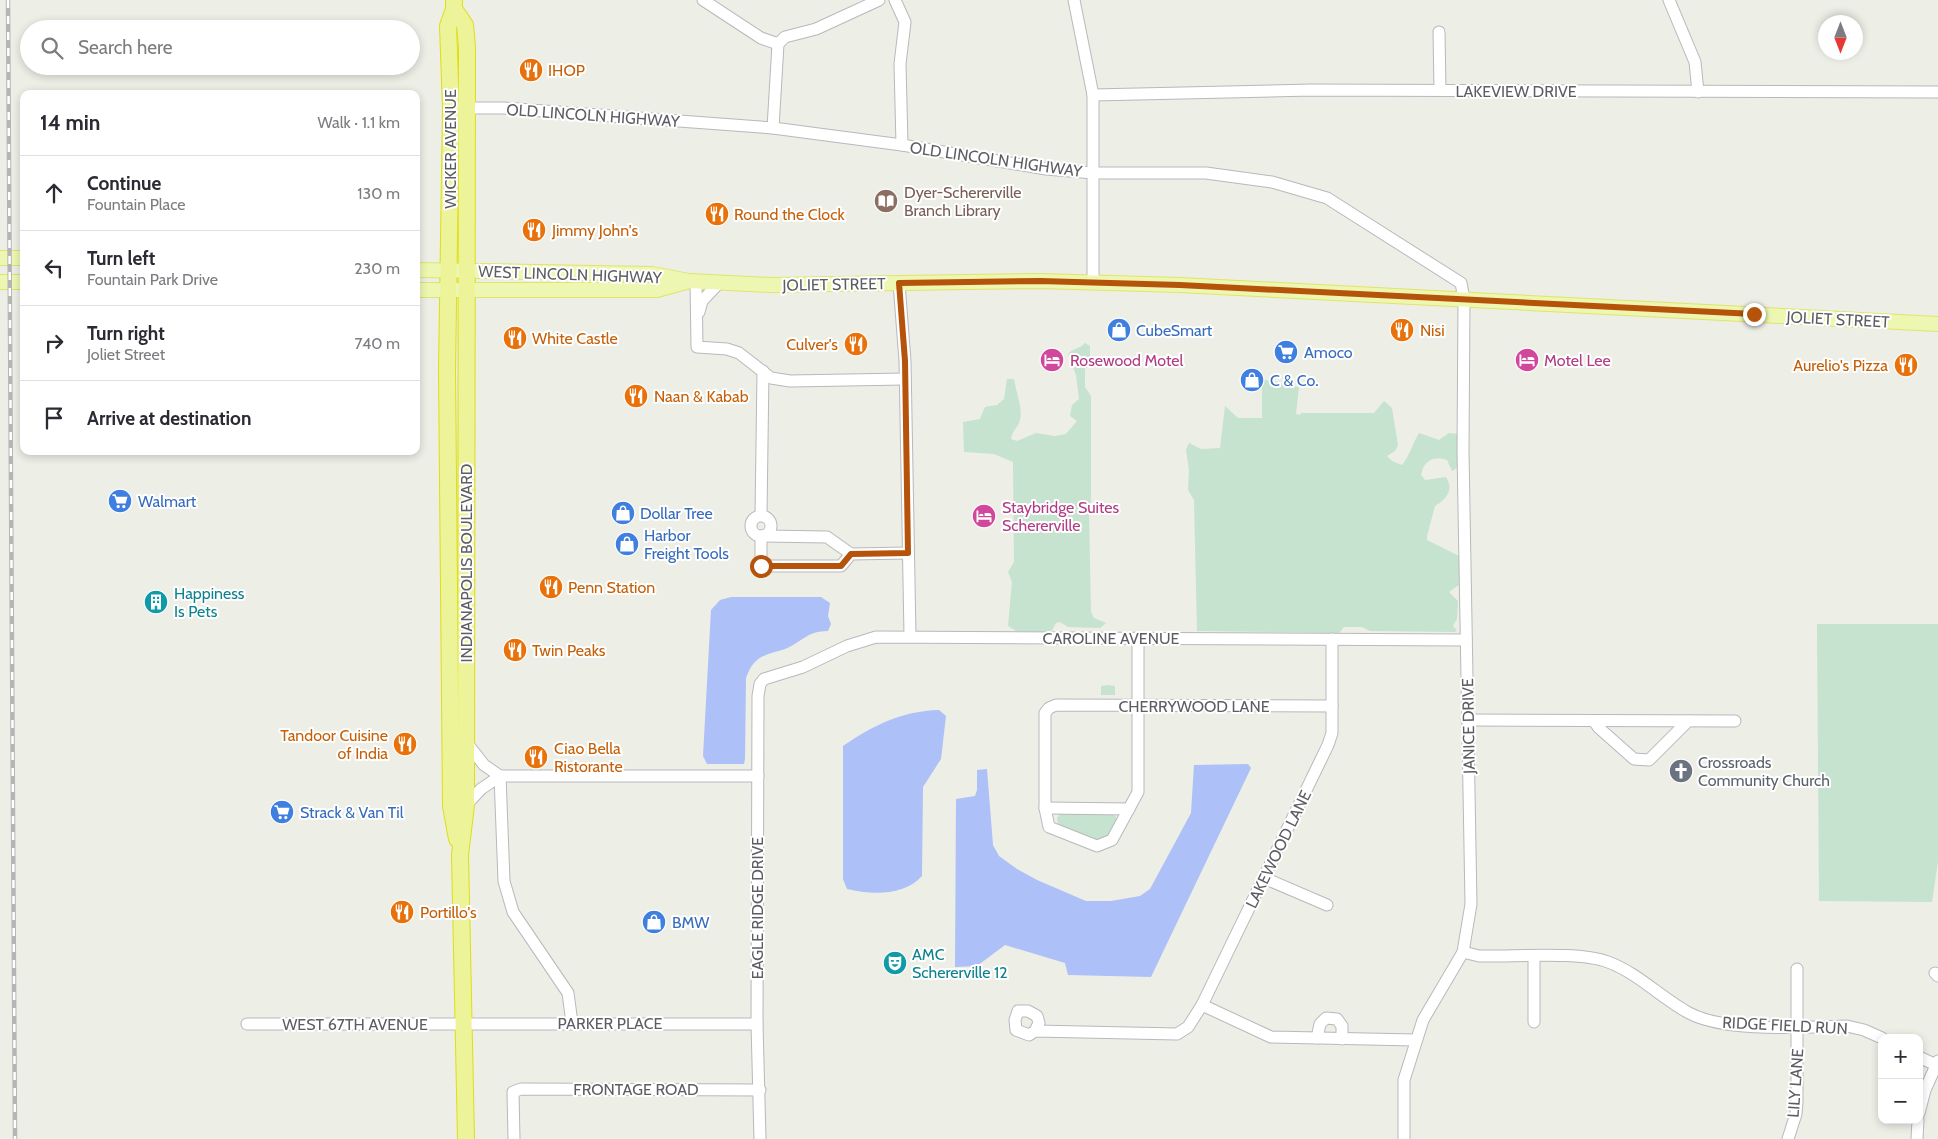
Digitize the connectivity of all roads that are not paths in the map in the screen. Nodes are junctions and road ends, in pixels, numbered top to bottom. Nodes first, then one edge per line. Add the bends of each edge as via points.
1 (703, 0) edge
2 (879, 0) edge
3 (895, 0) edge
4 (1074, 0) edge
5 (1669, 0) edge
6 (454, 4) edge
7 (1439, 32) dead end
8 (778, 44) junction
9 (449, 64) junction
10 (467, 87) junction
11 (1440, 90) junction
12 (1698, 92) junction
13 (1938, 92) edge
14 (1093, 96) junction
15 (468, 108) junction
16 (489, 108) junction
17 (773, 128) junction
18 (902, 145) junction
19 (1093, 173) junction
20 (0, 258) edge
21 (20, 258) edge
22 (420, 270) edge
23 (448, 270) junction
24 (467, 271) junction
25 (0, 282) edge
26 (20, 282) edge
27 (693, 282) junction
28 (1093, 282) junction
29 (719, 283) junction
30 (899, 283) junction
31 (420, 290) edge
32 (448, 290) junction
33 (467, 290) junction
34 (1464, 299) junction
35 (697, 318) junction
36 (1938, 324) edge
37 (763, 371) junction
38 (905, 379) junction
39 (763, 536) junction
40 (908, 553) junction
41 (851, 554) junction
42 (910, 636) junction
43 (1138, 638) junction
44 (1332, 639) junction
45 (1466, 640) junction
46 (764, 679) joint
47 (1138, 705) junction
48 (1332, 706) junction
49 (1467, 720) junction
50 (1594, 721) junction
51 (1688, 721) junction
52 (1735, 721) dead end
53 (466, 742) junction
54 (500, 776) junction
55 (758, 776) junction
56 (466, 805) junction
57 (1045, 808) junction
58 (1129, 809) junction
59 (460, 855) junction
60 (1264, 878) junction
61 (1327, 905) dead end
62 (1463, 952) junction
63 (1534, 957) junction
64 (1797, 969) dead end
65 (1202, 1005) junction
66 (1534, 1022) dead end
67 (572, 1023) junction
68 (247, 1024) dead end
69 (464, 1024) junction
70 (757, 1024) junction
71 (1798, 1027) junction
72 (1036, 1031) dead end
73 (1878, 1036) edge
74 (1317, 1038) junction
75 (1342, 1039) junction
76 (1415, 1040) junction
77 (1923, 1058) edge
78 (1937, 1063) edge
79 (760, 1090) junction
80 (1923, 1098) edge
81 (1918, 1124) edge
82 (466, 1139) edge
83 (514, 1139) edge
84 (760, 1139) edge
85 (1404, 1139) edge
86 (1788, 1139) edge
87 (1917, 1139) edge

1 - 8 street via 761,38
2 - 8 street via 816,30 785,37
3 - 18 street via 905,22 900,64
4 - 14 street
5 - 12 street via 1695,62
6 - 9 highway, WICKER AVENUE via 448,26
6 - 10 highway, WICKER AVENUE via 466,25
7 - 11 street
8 - 17 street
9 - 15 highway via 456,68 459,106
9 - 23 highway, WICKER AVENUE
10 - 15 highway, WICKER AVENUE
10 - 16 street, OLD LINCOLN HIGHWAY
11 - 12 street, LAKEVIEW DRIVE
11 - 14 street, LAKEVIEW DRIVE
12 - 13 street, LAKEVIEW DRIVE
14 - 19 street
15 - 16 street, OLD LINCOLN HIGHWAY
15 - 24 highway, WICKER AVENUE
16 - 17 street, OLD LINCOLN HIGHWAY
17 - 18 street, OLD LINCOLN HIGHWAY
18 - 19 street, OLD LINCOLN HIGHWAY via 1046,169
19 - 28 street
19 - 34 street, OLD LINCOLN HIGHWAY via 1206,173 1272,182 1327,198 1456,279 1461,283
20 - 21 main road
22 - 23 main road, WEST LINCOLN HIGHWAY
23 - 24 main road, WEST LINCOLN HIGHWAY
23 - 32 highway, WICKER AVENUE
24 - 27 main road, WEST LINCOLN HIGHWAY via 652,274
24 - 33 highway, INDIANAPOLIS BOULEVARD
25 - 26 main road
27 - 29 main road, JOLIET STREET
27 - 33 main road, WEST LINCOLN HIGHWAY via 657,290
27 - 35 street
28 - 30 main road, JOLIET STREET
28 - 34 main road, JOLIET STREET
29 - 30 main road, JOLIET STREET
29 - 35 street via 702,300
30 - 38 street
31 - 32 main road, WEST LINCOLN HIGHWAY
32 - 33 main road, WEST LINCOLN HIGHWAY
32 - 59 highway, INDIANAPOLIS BOULEVARD via 451,806
33 - 53 highway, INDIANAPOLIS BOULEVARD
34 - 36 main road, JOLIET STREET
34 - 45 street, JANICE DRIVE
35 - 37 street via 698,347 740,353
37 - 38 street via 772,378 790,381
37 - 39 street via 761,515 772,523 771,530
38 - 40 street
39 - 41 street via 827,537
39 - 41 street via 761,566 841,566
40 - 41 street
40 - 42 street
42 - 43 street, CAROLINE AVENUE
42 - 46 street, CAROLINE AVENUE via 876,637
43 - 44 street, CAROLINE AVENUE
43 - 47 street
44 - 45 street, CAROLINE AVENUE
44 - 48 street, LAKEWOOD LANE
45 - 49 street, JANICE DRIVE
46 - 55 street, EAGLE RIDGE DRIVE via 758,696
47 - 48 street, CHERRYWOOD LANE
47 - 57 street, CHERRYWOOD LANE via 1056,705 1049,708 1045,713
47 - 58 street via 1138,792
48 - 60 street, LAKEWOOD LANE via 1332,733 1328,745
49 - 50 street
49 - 62 street, JANICE DRIVE via 1471,904
50 - 51 street
50 - 51 street via 1634,759 1642,761 1649,760
51 - 52 street
53 - 54 street via 484,765
53 - 56 highway, INDIANAPOLIS BOULEVARD
54 - 55 street
54 - 56 street
54 - 67 street via 507,898 513,912 564,985 571,1004
55 - 70 street, EAGLE RIDGE DRIVE
56 - 59 highway, INDIANAPOLIS BOULEVARD
57 - 58 street
57 - 58 street via 1049,827 1097,846 1112,840
59 - 69 highway, INDIANAPOLIS BOULEVARD
60 - 61 street
60 - 65 street, LAKEWOOD LANE
62 - 63 street, RIDGE FIELD RUN via 1479,956
62 - 76 street, JANICE DRIVE via 1423,1020
63 - 66 street
63 - 71 street, RIDGE FIELD RUN via 1586,957 1608,962 1626,970 1690,1013 1714,1022
64 - 71 street, LILY LANE
65 - 72 street, LAKEWOOD LANE via 1188,1027 1177,1034
65 - 74 street via 1271,1037
67 - 69 street, PARKER PLACE
67 - 70 street, PARKER PLACE
68 - 69 street, WEST 67TH AVENUE
69 - 82 highway, INDIANAPOLIS BOULEVARD
70 - 79 street, EAGLE RIDGE DRIVE
71 - 73 street, RIDGE FIELD RUN via 1848,1026
71 - 86 street, LILY LANE via 1796,1112
74 - 75 street
74 - 75 street via 1320,1024 1326,1018 1337,1019 1342,1026
75 - 76 street
76 - 85 street, JANICE DRIVE via 1404,1080
77 - 78 street
78 - 80 street
79 - 83 street, FRONTAGE ROAD via 521,1089 513,1092
79 - 84 street, EAGLE RIDGE DRIVE
81 - 87 street

